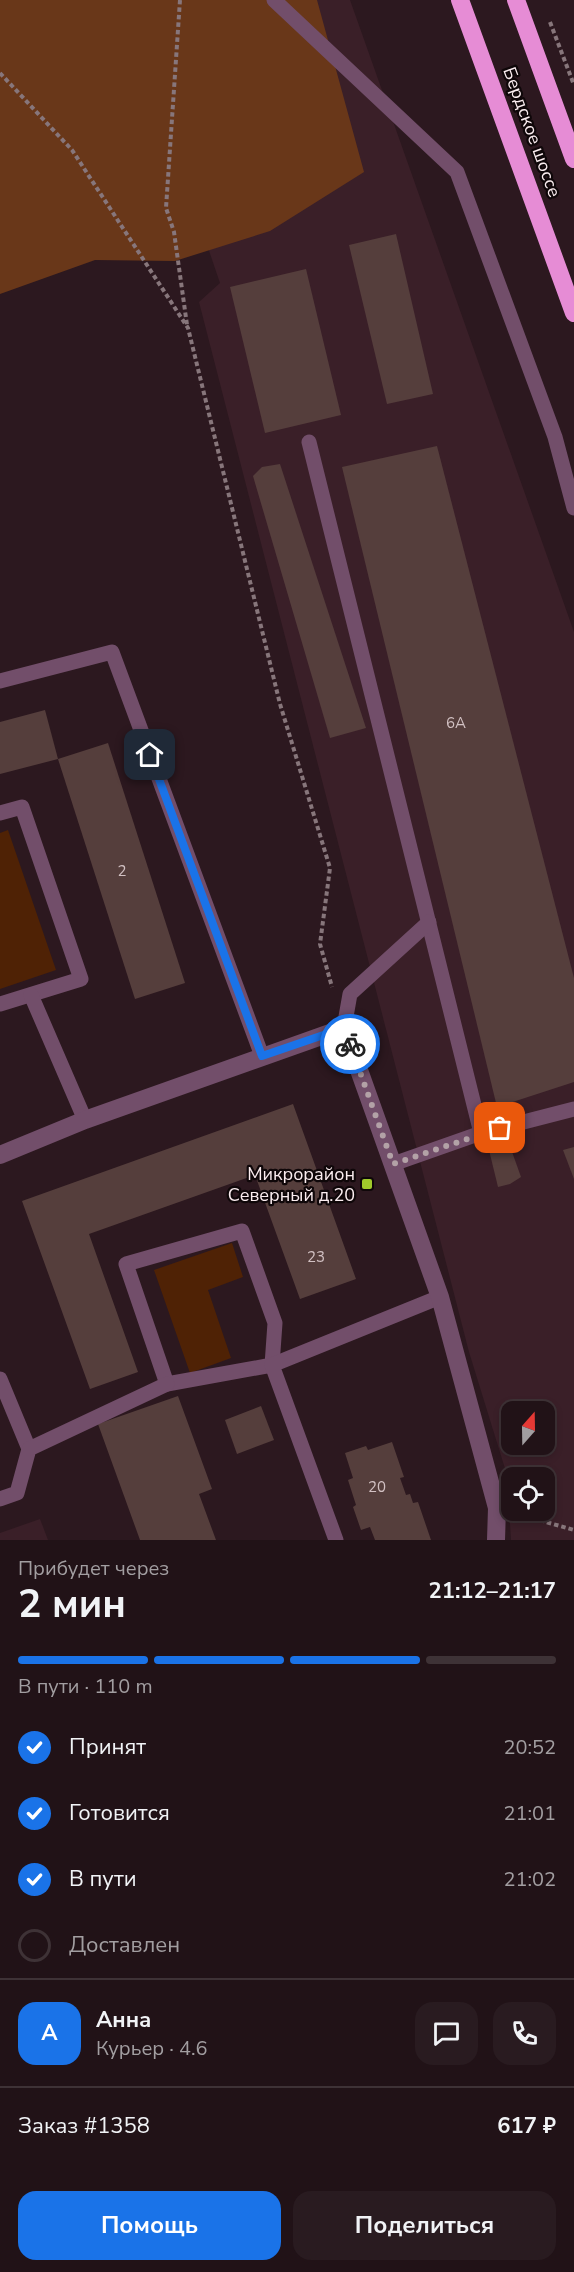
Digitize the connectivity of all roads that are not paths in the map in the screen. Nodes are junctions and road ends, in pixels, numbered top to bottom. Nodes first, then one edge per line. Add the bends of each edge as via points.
1 (273, 0) edge
2 (460, 0) edge
3 (516, 0) edge
4 (574, 159) edge
5 (574, 313) edge
6 (309, 442) dead end
7 (574, 508) edge
8 (0, 681) edge
9 (0, 813) edge
10 (429, 922) junction
11 (31, 995) junction
12 (0, 1004) edge
13 (344, 1028) junction
14 (262, 1056) junction
15 (574, 1109) edge
16 (85, 1120) junction
17 (481, 1133) junction
18 (0, 1155) edge
19 (393, 1164) junction
20 (440, 1297) junction
21 (273, 1365) junction
22 (0, 1379) edge
23 (167, 1384) junction
24 (29, 1449) junction
25 (0, 1499) edge
26 (336, 1540) edge
27 (496, 1540) edge

1 - 7 lane via 457,172 555,437
2 - 5 highway, Бердское шоссе
3 - 4 highway, Бердское шоссе
6 - 10 lane
8 - 14 lane via 112,652
9 - 11 lane via 22,807 81,979
10 - 13 lane via 350,994
10 - 17 lane
11 - 12 lane
11 - 16 lane
13 - 14 street
13 - 19 street
14 - 16 street
15 - 17 lane
16 - 18 street
17 - 19 lane
19 - 20 street
20 - 21 lane
20 - 27 street via 497,1508
21 - 23 lane
21 - 23 lane via 275,1323 242,1231 126,1264
21 - 26 lane
22 - 24 lane
23 - 24 lane
24 - 25 lane via 17,1492

